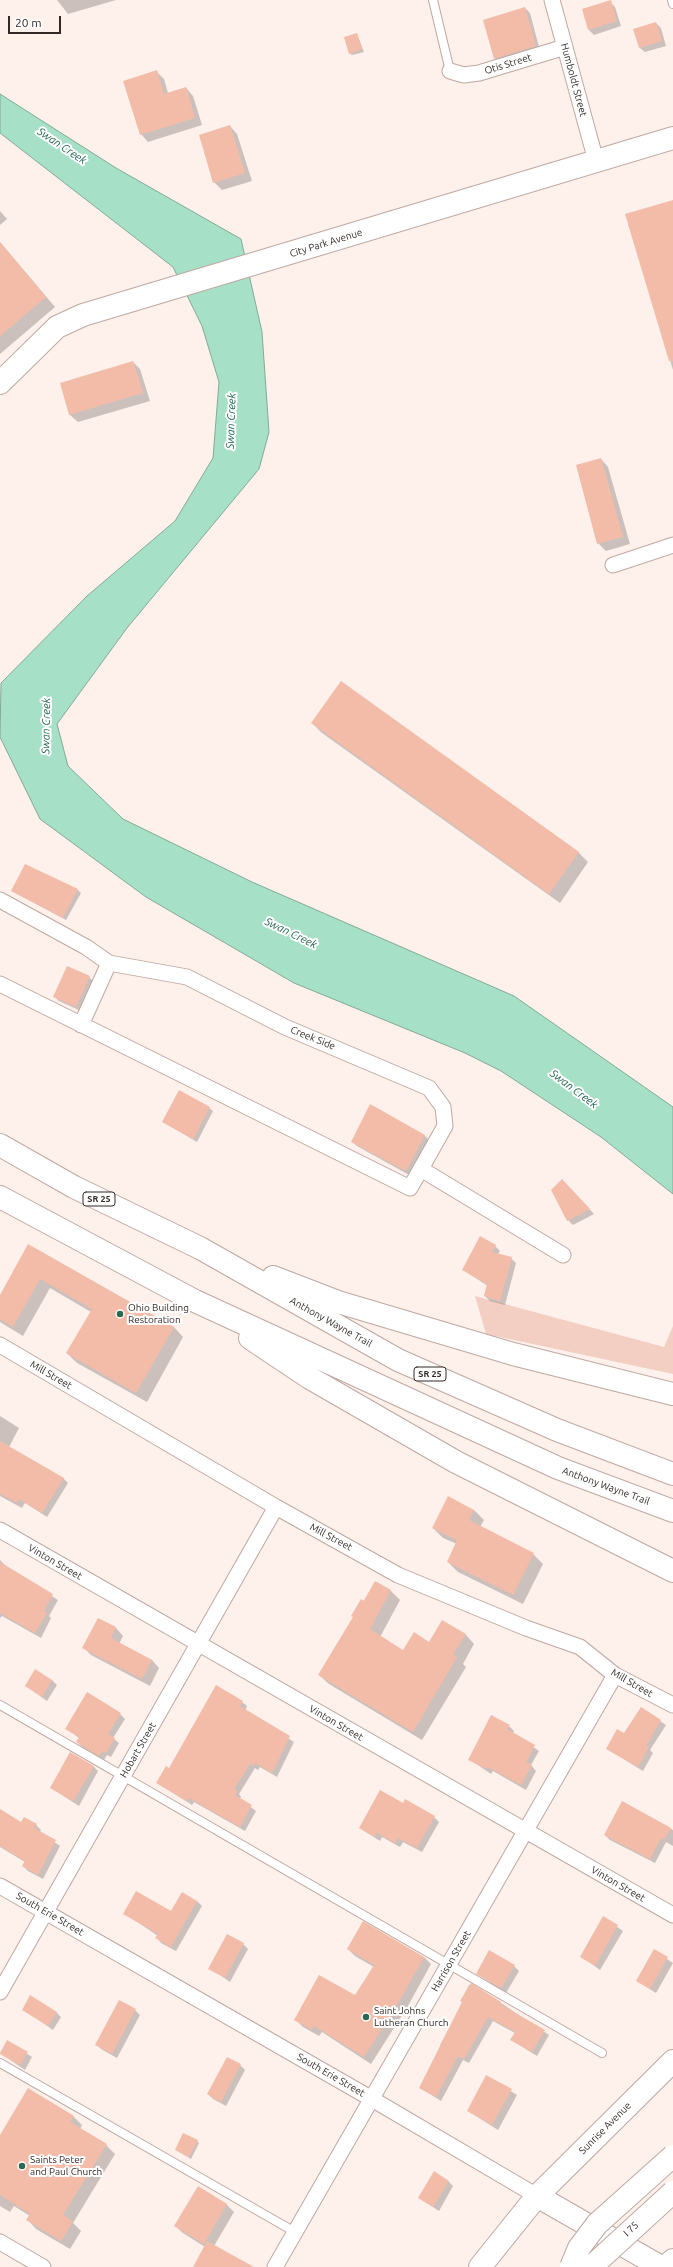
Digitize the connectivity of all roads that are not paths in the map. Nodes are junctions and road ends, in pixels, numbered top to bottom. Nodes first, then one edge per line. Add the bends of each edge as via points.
1 (433, 0) edge
2 (552, 0) edge
3 (672, 0) edge
4 (673, 4) edge
5 (565, 47) junction
6 (450, 71) joint
7 (673, 138) edge
8 (596, 161) junction
9 (0, 384) edge
10 (673, 545) edge
11 (613, 565) dead end
12 (0, 900) edge
13 (108, 963) junction
14 (0, 984) edge
15 (81, 1025) junction
16 (0, 1145) edge
17 (421, 1169) junction
18 (0, 1197) edge
19 (200, 1248) junction
20 (563, 1255) dead end
21 (195, 1301) junction
22 (0, 1345) edge
23 (673, 1394) edge
24 (673, 1474) edge
25 (276, 1507) junction
26 (673, 1511) edge
27 (0, 1530) edge
28 (673, 1570) edge
29 (199, 1644) junction
30 (615, 1675) junction
31 (0, 1705) edge
32 (673, 1705) edge
33 (124, 1776) junction
34 (526, 1831) junction
35 (0, 1886) edge
36 (46, 1912) junction
37 (673, 1915) edge
38 (449, 1965) junction
39 (0, 1992) edge
40 (602, 2053) dead end
41 (673, 2061) edge
42 (0, 2063) edge
43 (372, 2099) junction
44 (673, 2156) edge
45 (673, 2192) edge
46 (537, 2196) junction
47 (296, 2232) junction
48 (0, 2242) edge
49 (673, 2260) edge
50 (43, 2267) edge
51 (275, 2267) edge
52 (480, 2267) edge
53 (571, 2267) edge
54 (591, 2267) edge
55 (661, 2267) edge
56 (665, 2267) edge

1 - 6 lane
2 - 5 street, Humboldt Street
3 - 4 lane
5 - 6 street, Otis Street via 479,73 464,75
5 - 8 street, Humboldt Street
7 - 8 main road, City Park Avenue
8 - 9 main road, City Park Avenue via 83,315 57,327
10 - 11 street
12 - 13 street, Creek Side via 86,947
13 - 15 street
13 - 17 street, Creek Side via 187,977 285,1027 429,1088 443,1107 445,1126
14 - 15 street, Creek Side
15 - 17 street, Creek Side via 410,1188
16 - 19 main road, Anthony Wayne Trail / SR 25 via 74,1187
17 - 20 street
18 - 21 main road, Anthony Wayne Trail
19 - 23 main road via 338,1302 513,1354
19 - 24 main road, Anthony Wayne Trail / SR 25 via 398,1360 557,1430
21 - 26 main road, Anthony Wayne Trail via 558,1468
21 - 28 main road via 310,1378 456,1462
22 - 25 street, Mill Street
25 - 29 street, Hobart Street
25 - 30 street, Mill Street via 398,1576 580,1647
27 - 29 street, Vinton Street
29 - 33 street, Hobart Street
29 - 34 street, Vinton Street
30 - 32 street, Mill Street
30 - 34 street, Harrison Street
31 - 33 lane
33 - 36 street, Hobart Street
33 - 38 lane
34 - 37 street, Vinton Street
34 - 38 street, Harrison Street
35 - 36 street, South Erie Street
36 - 39 street, Hobart Street
36 - 43 street, South Erie Street
38 - 40 lane
38 - 43 street, Harrison Street
41 - 46 main road, Sunrise Avenue
42 - 47 lane
43 - 46 street, South Erie Street
43 - 47 street, Harrison Street
44 - 53 main road, bridge via 597,2224 579,2248
45 - 54 main road, I 75, bridge
46 - 52 main road, Sunrise Avenue
46 - 55 main road, South Erie Street
47 - 51 street, Harrison Street
48 - 50 street
49 - 56 main road

